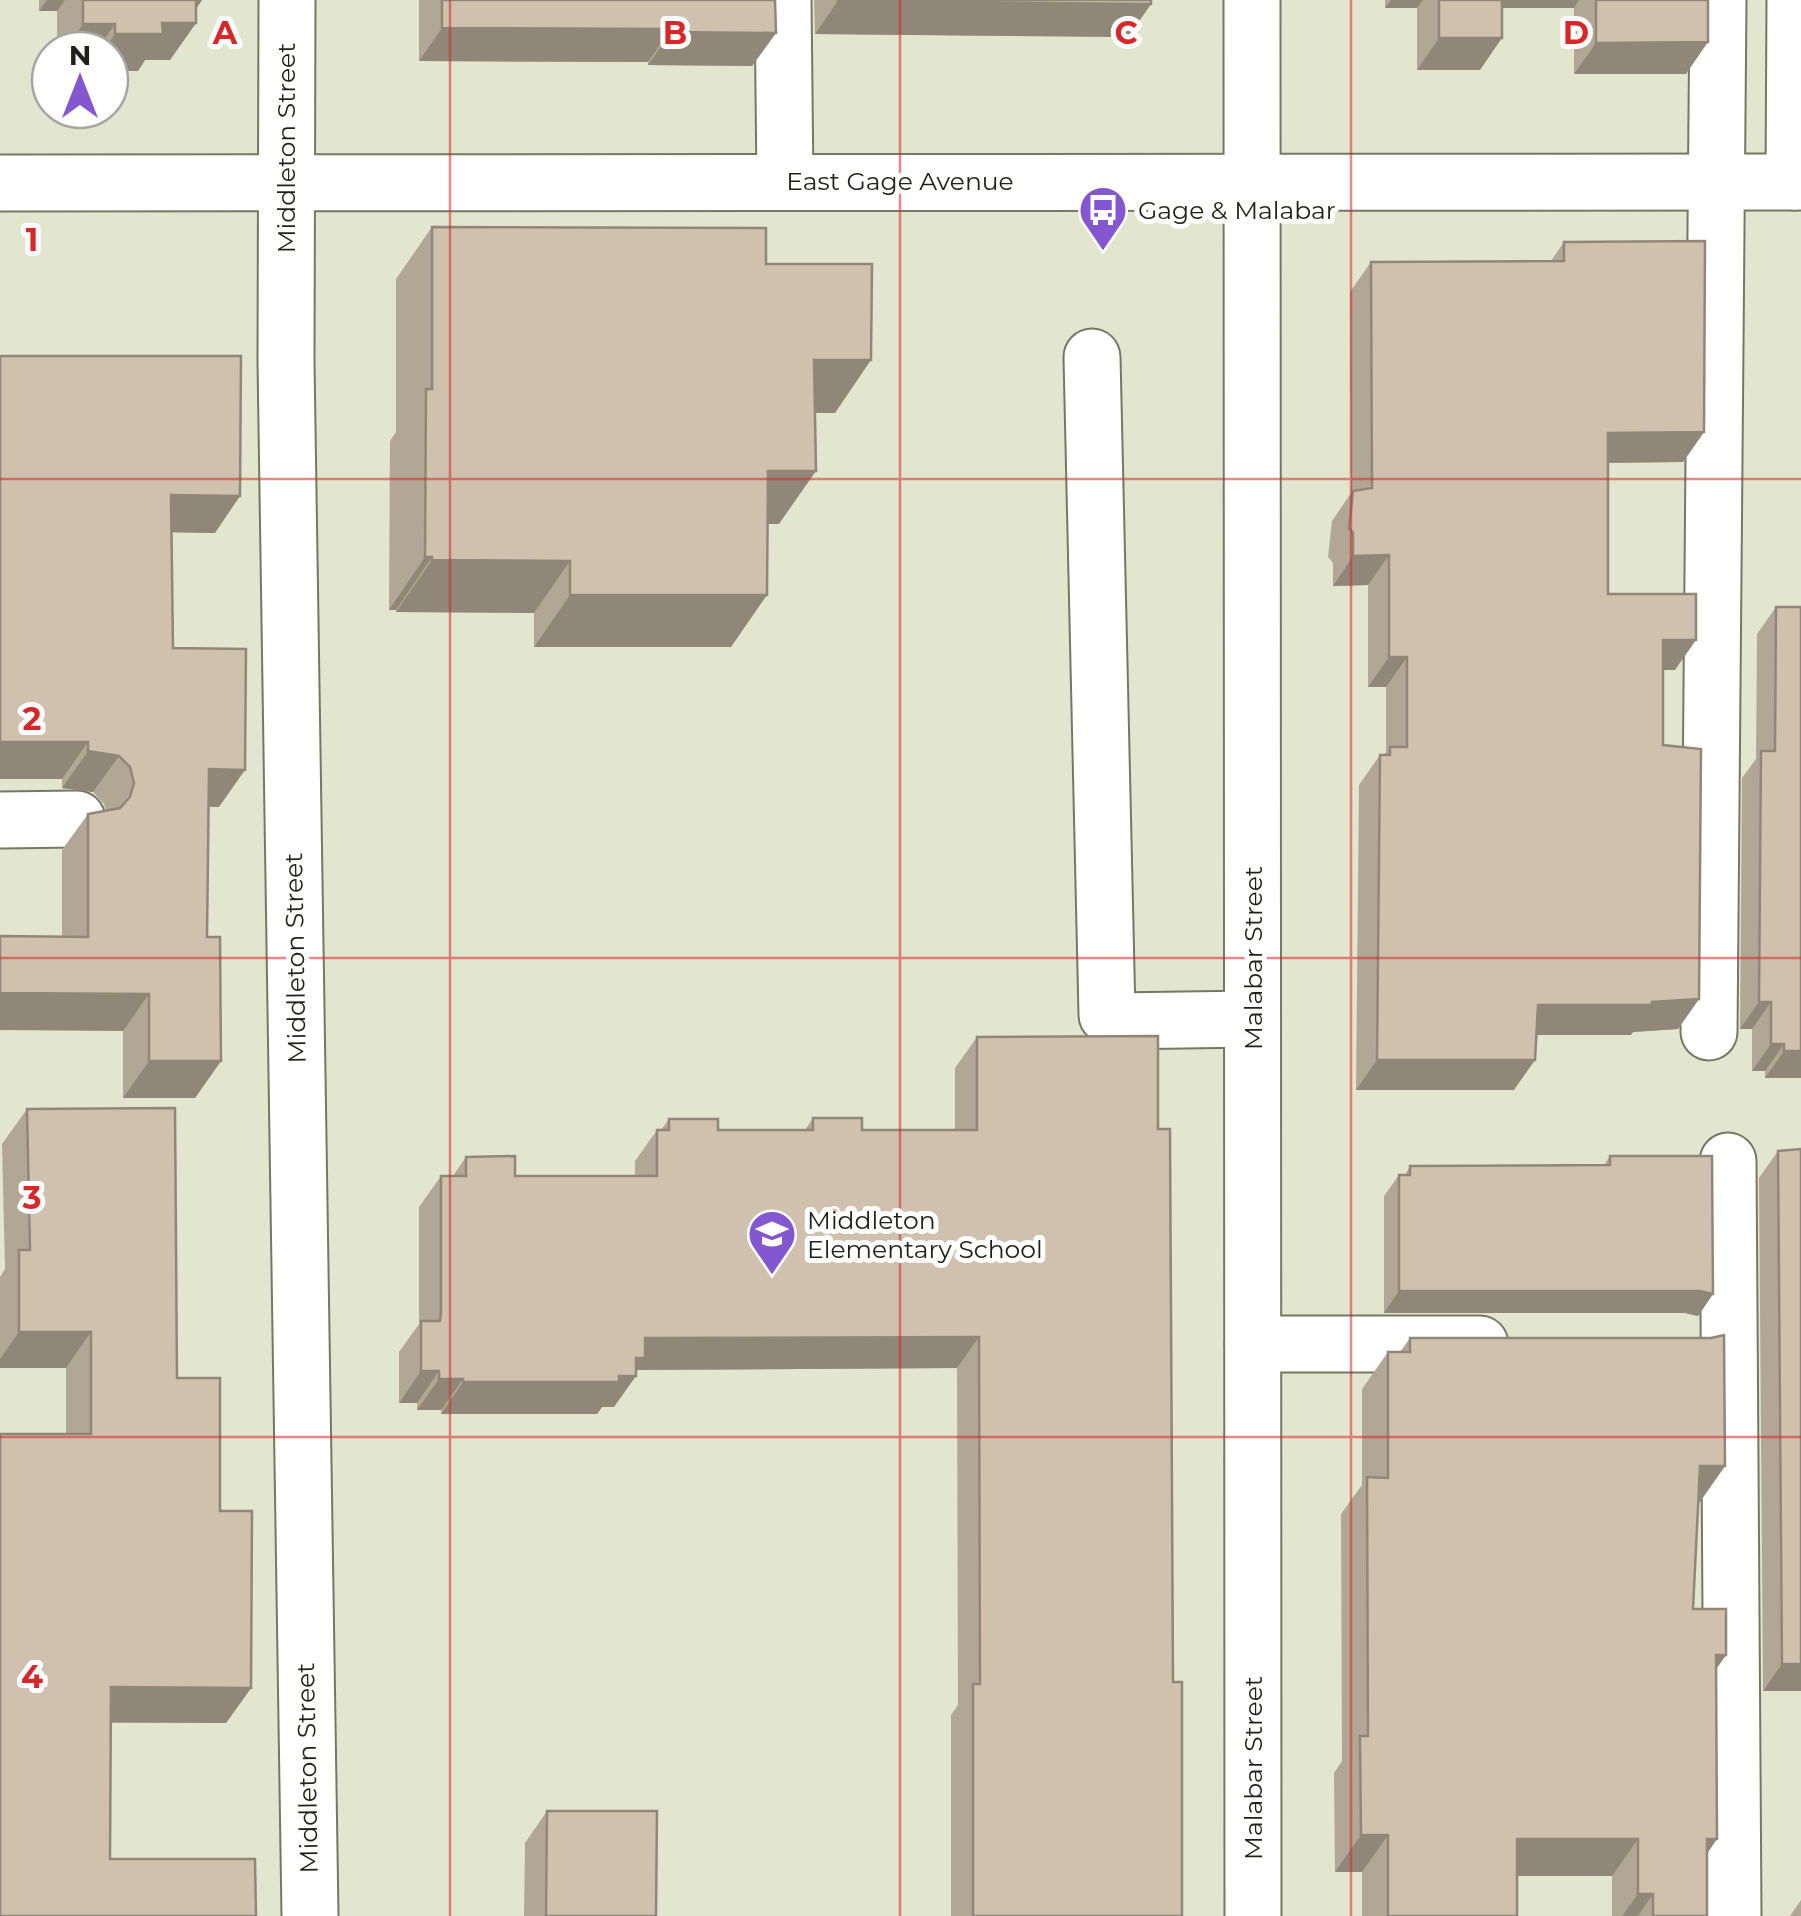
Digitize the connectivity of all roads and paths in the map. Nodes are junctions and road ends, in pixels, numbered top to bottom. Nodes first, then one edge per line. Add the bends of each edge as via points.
1 (287, 0) edge
2 (783, 0) edge
3 (1252, 0) edge
4 (1718, 0) edge
5 (1794, 0) edge
6 (1253, 181) junction
7 (785, 182) junction
8 (1718, 182) junction
9 (1797, 182) edge
10 (0, 183) edge
11 (285, 184) junction
12 (1092, 357) dead end
13 (229, 362) edge
14 (286, 362) junction
15 (77, 819) dead end
16 (0, 820) edge
17 (1252, 1020) junction
18 (1709, 1032) dead end
19 (1728, 1162) dead end
20 (1253, 1344) junction
21 (1528, 1344) edge
22 (310, 1916) edge
23 (1253, 1916) edge
24 (1732, 1916) edge

1 - 11 street, Middleton Street
2 - 7 street
3 - 6 street, Malabar Street
4 - 8 street
5 - 9 street
6 - 7 street, East Gage Avenue
6 - 8 street, East Gage Avenue
6 - 17 street, Malabar Street
7 - 11 street, East Gage Avenue
8 - 9 street, East Gage Avenue
8 - 18 street
10 - 11 street, East Gage Avenue
11 - 14 street, Middleton Street
12 - 17 street via 1106,1015 1115,1021
13 - 14 street
14 - 22 street, Middleton Street
15 - 16 street
17 - 20 street, Malabar Street
19 - 24 street
20 - 21 street
20 - 23 street, Malabar Street

